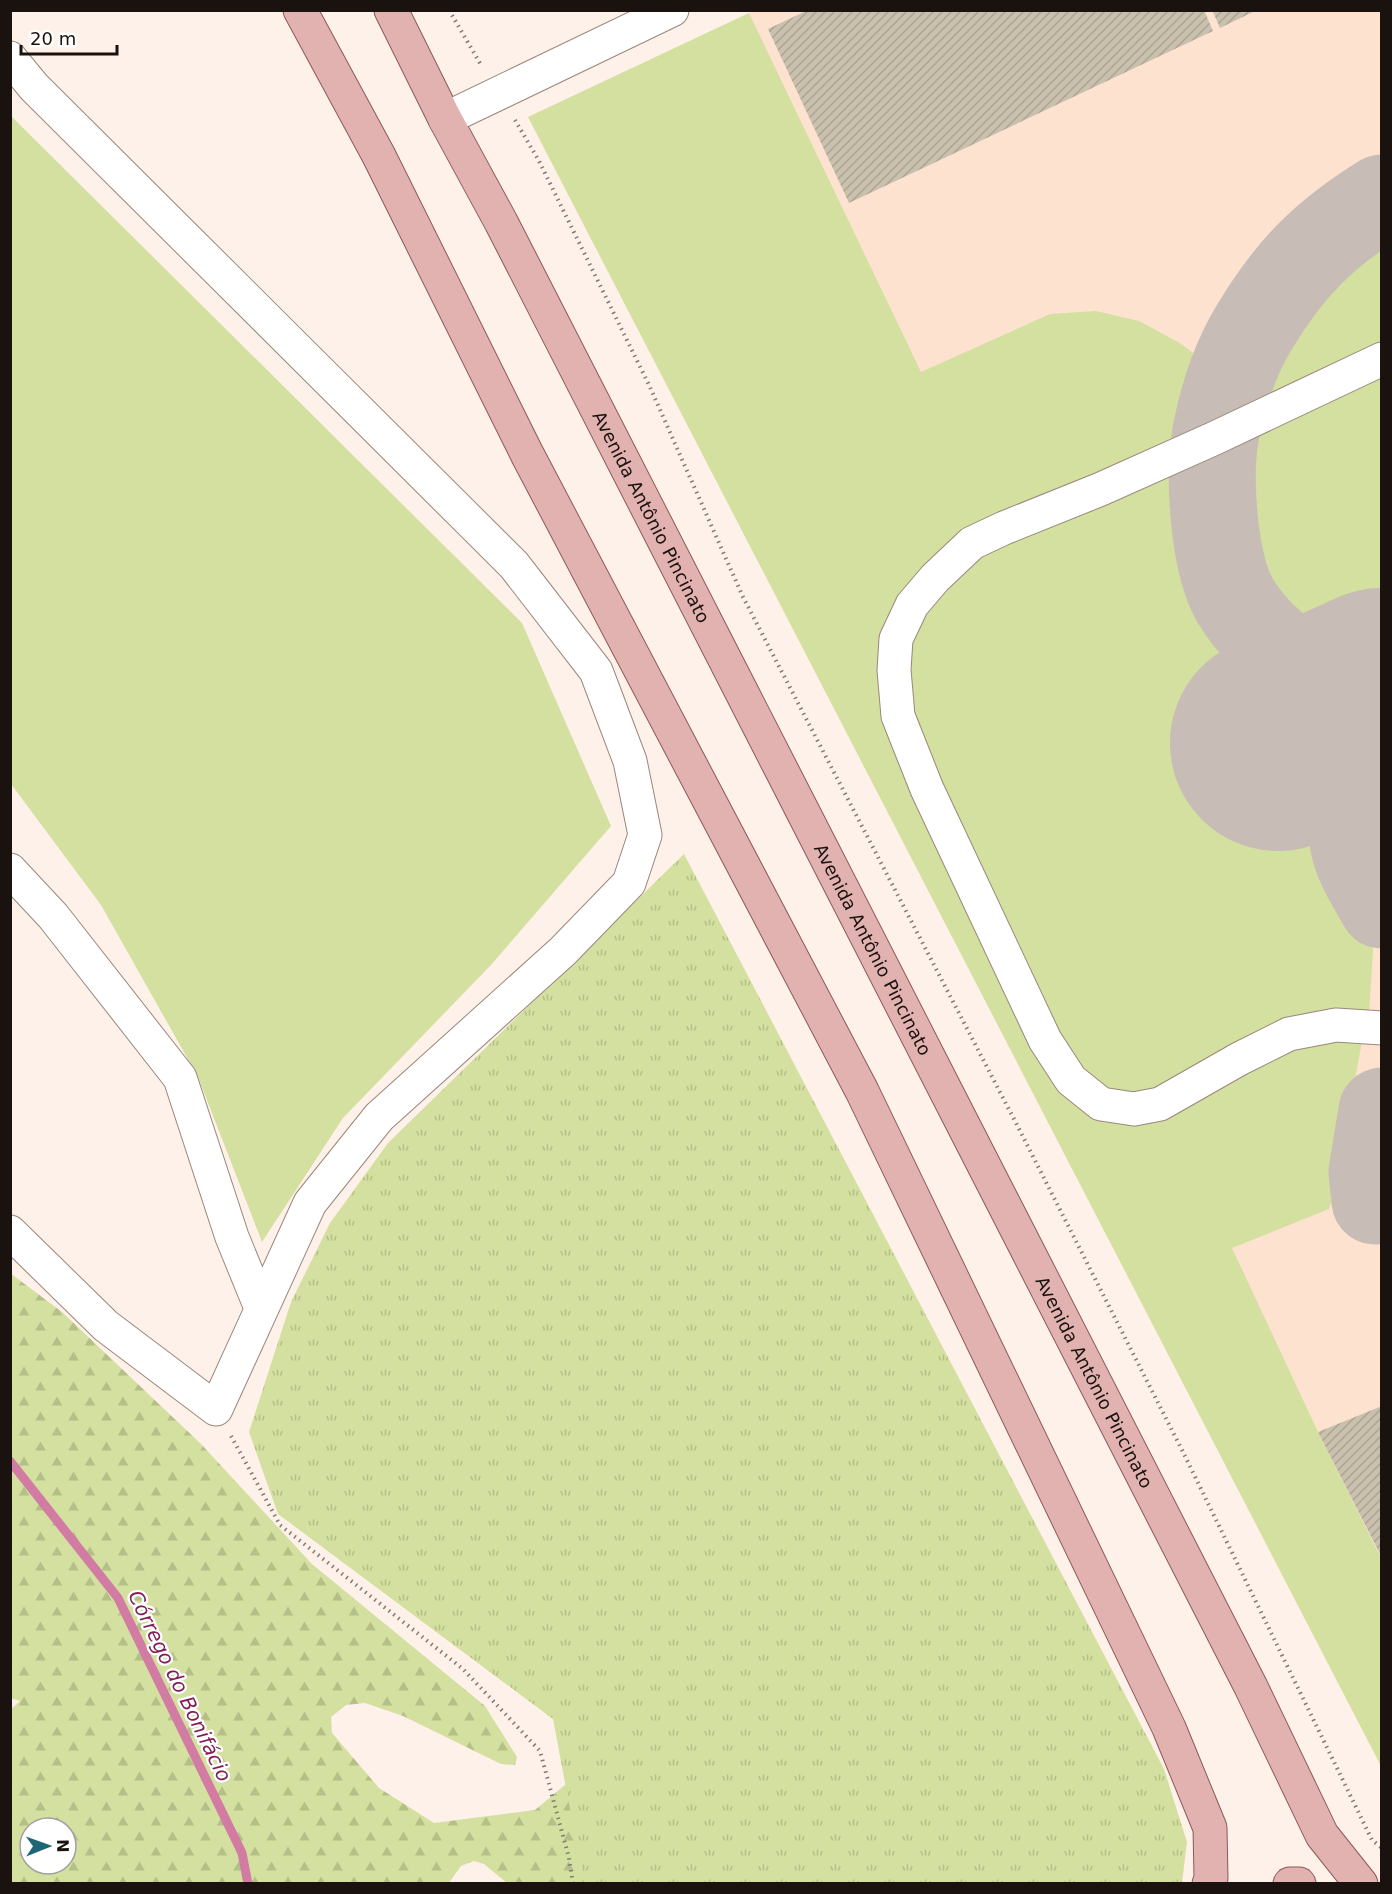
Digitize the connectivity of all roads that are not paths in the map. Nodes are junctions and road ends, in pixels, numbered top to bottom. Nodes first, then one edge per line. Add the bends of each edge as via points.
1 (300, 10) edge
2 (391, 10) edge
3 (672, 10) edge
4 (10, 58) edge
5 (445, 119) junction
6 (1382, 359) edge
7 (10, 870) edge
8 (1382, 1028) edge
9 (10, 1233) edge
10 (261, 1308) junction
11 (1209, 1884) edge
12 (1290, 1884) edge
13 (1299, 1884) edge
14 (1361, 1884) edge

1 - 11 main road via 379,156 527,454 873,1113 1169,1728 1210,1828
2 - 5 main road, Avenida Antônio Pincinato
3 - 5 street
4 - 10 street via 34,87 514,565 596,671 630,761 645,834 629,883 563,951 379,1117 310,1203
5 - 14 main road, Avenida Antônio Pincinato via 512,242 1322,1834
6 - 8 street via 1195,447 972,543 912,605 896,639 894,670 898,716 927,789 1040,1029 1071,1080 1101,1104 1134,1109 1160,1104 1289,1035 1336,1025
7 - 10 street via 53,916 180,1078 232,1237
9 - 10 street via 106,1326 216,1409
12 - 13 main road

